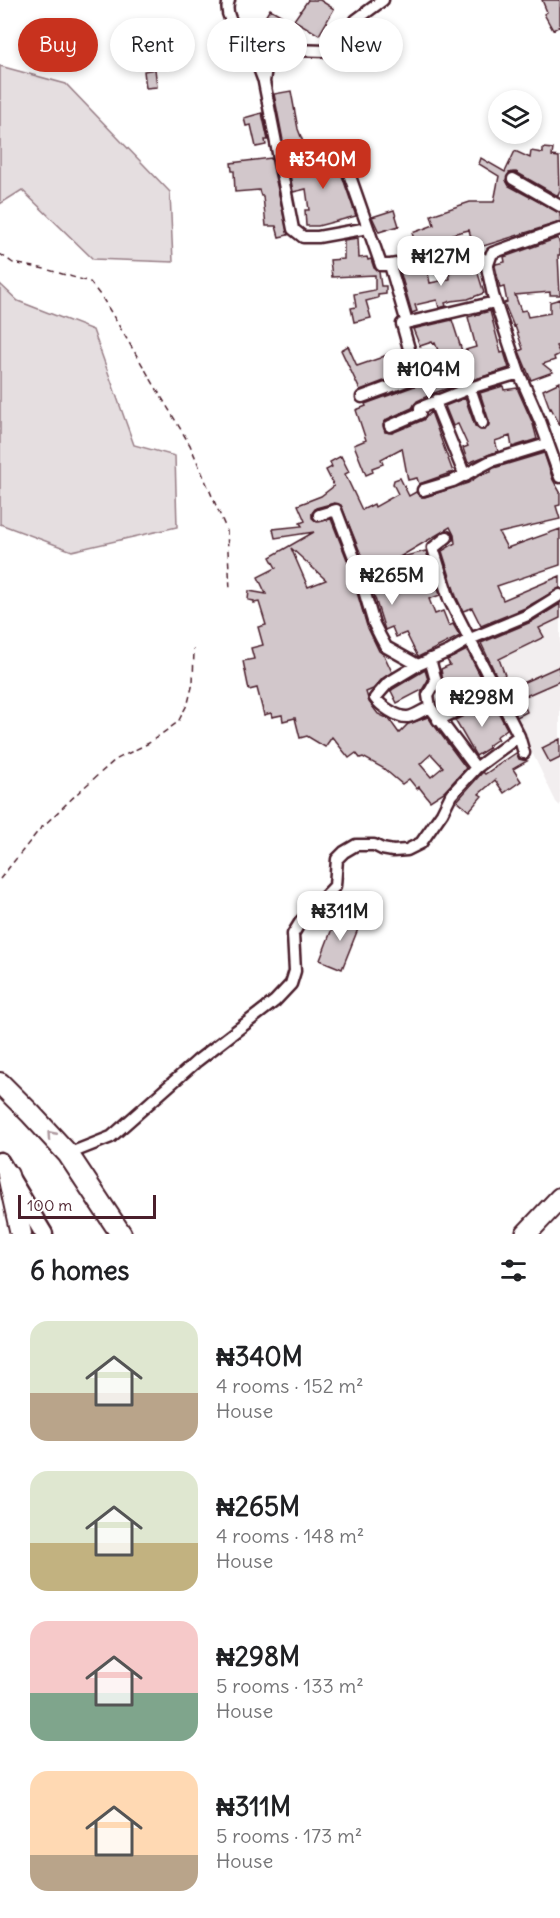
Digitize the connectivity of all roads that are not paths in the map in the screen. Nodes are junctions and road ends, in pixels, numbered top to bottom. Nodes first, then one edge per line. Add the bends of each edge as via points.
1 (229, 0) edge
2 (383, 0) edge
3 (264, 82) junction
4 (346, 165) dead end
5 (513, 179) dead end
6 (560, 206) edge
7 (368, 228) junction
8 (560, 229) edge
9 (488, 261) junction
10 (390, 266) junction
11 (495, 302) junction
12 (407, 323) junction
13 (519, 373) junction
14 (470, 388) junction
15 (362, 397) dead end
16 (437, 400) junction
17 (482, 423) dead end
18 (390, 426) dead end
19 (547, 444) junction
20 (465, 476) junction
21 (560, 477) edge
22 (423, 490) dead end
23 (319, 515) dead end
24 (447, 537) dead end
25 (560, 595) edge
26 (470, 639) junction
27 (430, 659) junction
28 (418, 665) junction
29 (496, 692) junction
30 (430, 707) junction
31 (438, 720) junction
32 (519, 736) junction
33 (524, 753) dead end
34 (476, 768) junction
35 (0, 1083) edge
36 (68, 1154) junction
37 (4, 1168) edge
38 (560, 1198) edge
39 (121, 1232) edge
40 (21, 1234) edge
41 (44, 1234) edge
42 (526, 1234) edge

1 - 3 street via 226,7 234,27 248,44
2 - 3 street via 356,20 343,46 327,51 291,50 266,67
3 - 7 street via 293,229 303,237 318,237
4 - 7 street
5 - 6 street
7 - 10 street via 381,266
8 - 9 street via 502,248 492,253
9 - 10 street via 480,256 447,257
9 - 11 street
10 - 12 street
11 - 12 street
11 - 13 street
12 - 15 street via 402,324 417,376
13 - 14 street
13 - 19 street
14 - 16 street
14 - 17 street
16 - 18 street via 420,408 420,413
16 - 20 street
19 - 20 street via 491,461
19 - 21 street
20 - 22 street
23 - 28 street via 336,510 381,638 394,653
24 - 26 street via 433,548 435,561
25 - 26 street via 528,615
26 - 27 street
26 - 29 street
27 - 28 street
27 - 30 street via 436,681 428,695
28 - 30 street via 388,683 375,698 403,717
29 - 31 street
29 - 32 street
30 - 31 street
31 - 34 street
32 - 33 street
32 - 34 street
34 - 36 street via 451,795 421,843 393,851 356,845 337,859 335,886 293,934 295,971 291,984 275,1001 197,1061 111,1137
36 -> 35 highway
36 - 39 highway
37 - 40 highway
37 - 41 main road
38 - 42 highway

